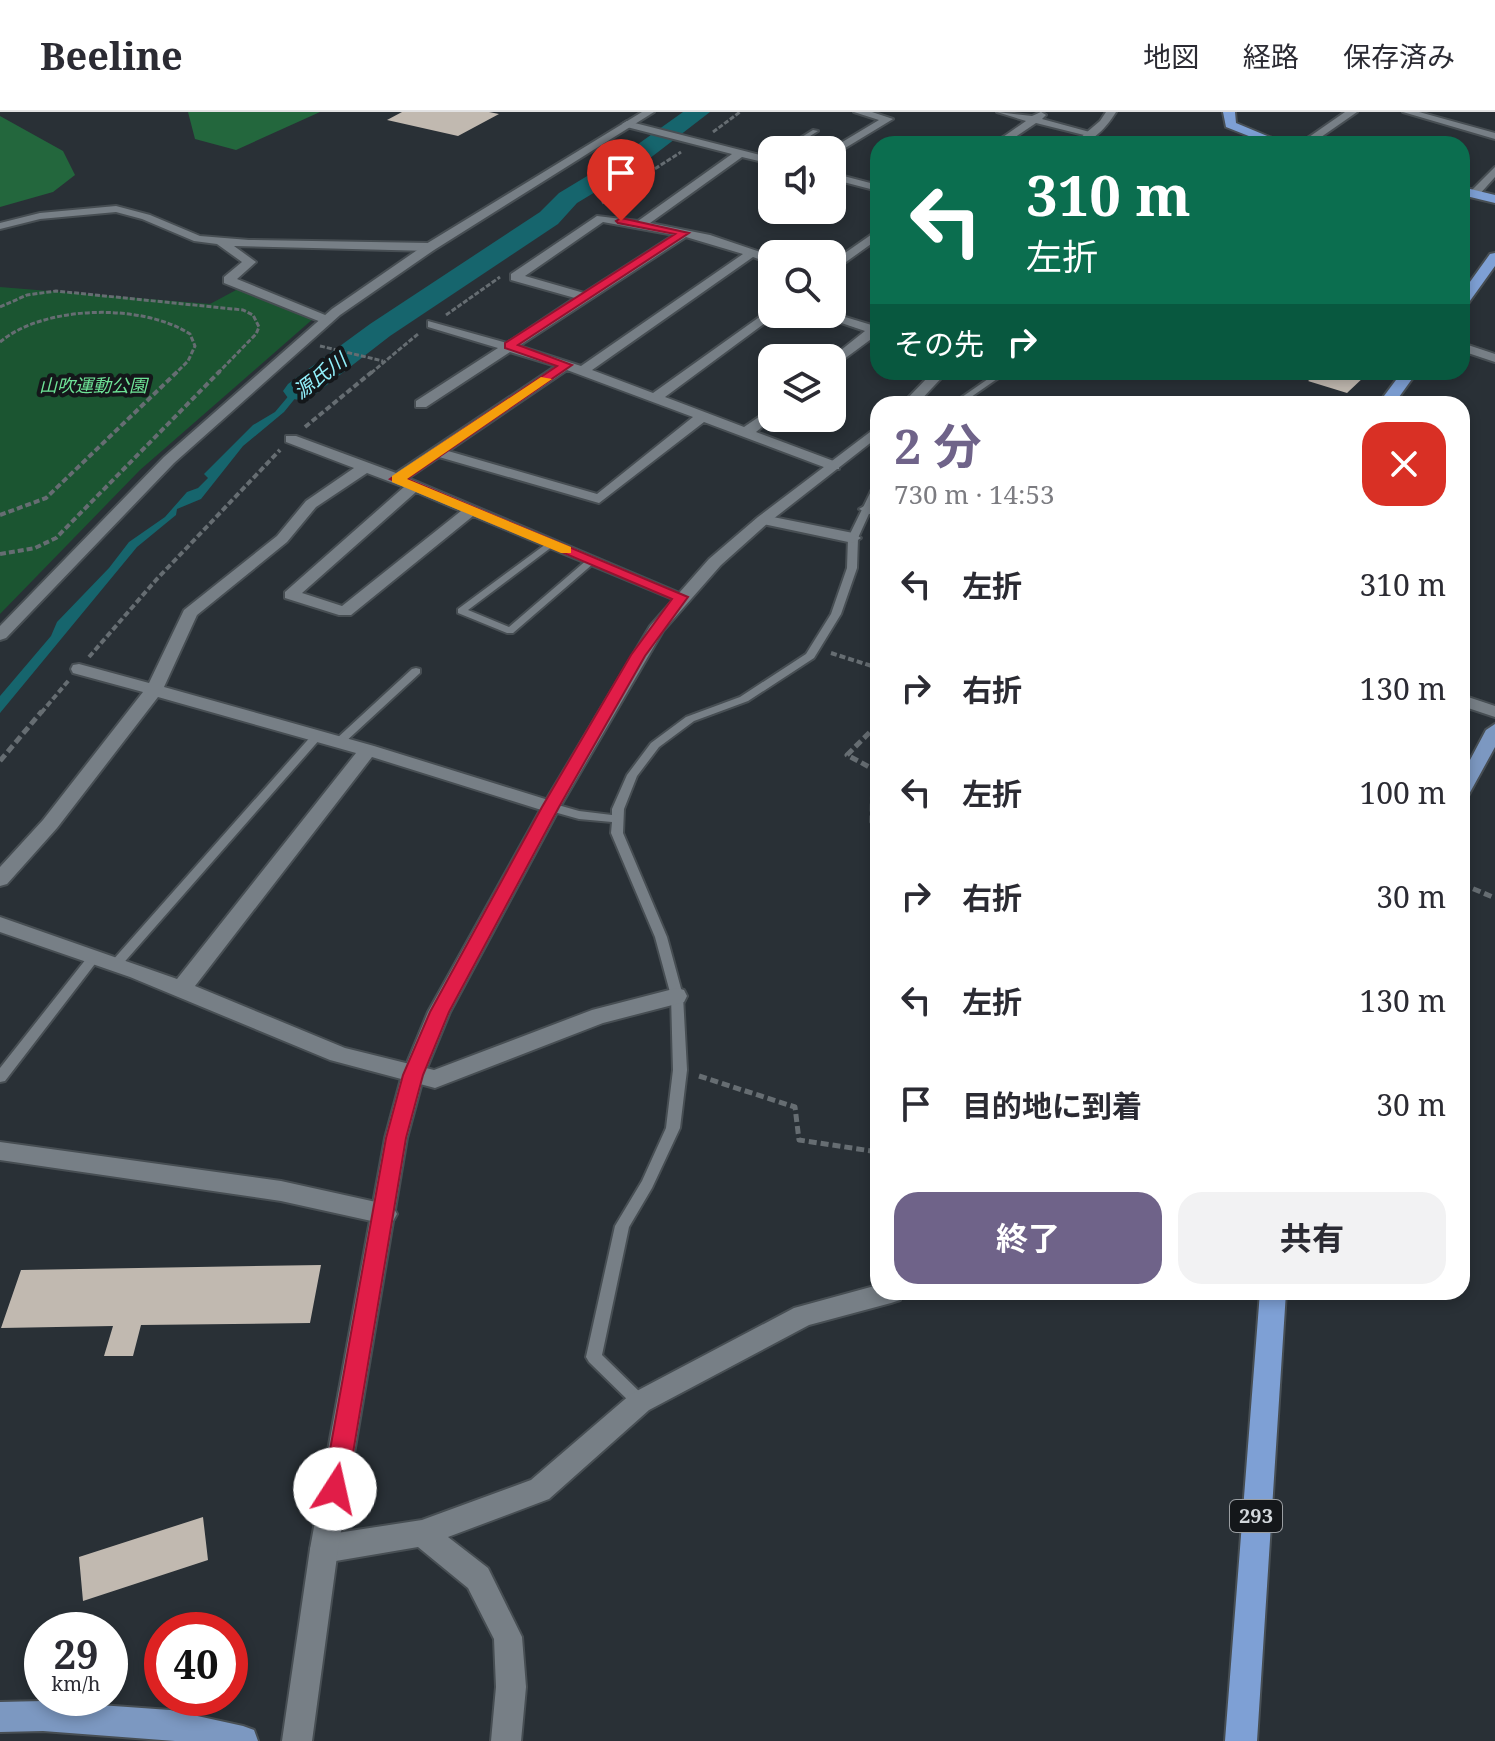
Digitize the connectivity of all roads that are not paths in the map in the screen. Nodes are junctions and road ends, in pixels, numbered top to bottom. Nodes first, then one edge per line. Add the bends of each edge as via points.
1 (649, 112) edge
2 (859, 112) edge
3 (1002, 112) edge
4 (1046, 112) edge
5 (1111, 112) edge
6 (1229, 112) edge
7 (1352, 112) edge
8 (1408, 112) edge
9 (1034, 120) junction
10 (627, 124) junction
11 (815, 131) dead end
12 (1092, 134) junction
13 (807, 136) edge
14 (1010, 136) edge
15 (1089, 136) edge
16 (1259, 136) edge
17 (1316, 136) edge
18 (1495, 136) edge
19 (846, 144) edge
20 (740, 153) junction
21 (758, 156) edge
22 (1495, 170) edge
23 (846, 180) edge
24 (870, 186) edge
25 (1470, 191) edge
26 (1470, 193) edge
27 (1495, 199) edge
28 (642, 224) junction
29 (0, 226) edge
30 (684, 233) junction
31 (870, 239) edge
32 (219, 241) junction
33 (430, 247) junction
34 (752, 253) junction
35 (758, 255) edge
36 (846, 257) edge
37 (1495, 257) edge
38 (1470, 291) edge
39 (585, 297) junction
40 (326, 320) junction
41 (846, 321) edge
42 (758, 322) edge
43 (432, 324) road end
44 (870, 329) edge
45 (870, 334) edge
46 (509, 345) junction
47 (1470, 350) edge
48 (846, 353) edge
49 (1495, 358) edge
50 (566, 365) junction
51 (581, 372) junction
52 (932, 380) edge
53 (991, 380) edge
54 (917, 396) edge
55 (968, 396) edge
56 (655, 398) junction
57 (421, 404) dead end
58 (703, 416) junction
59 (758, 423) edge
60 (747, 432) junction
61 (870, 437) edge
62 (291, 439) road end
63 (437, 452) junction
64 (834, 466) junction
65 (365, 467) junction
66 (397, 479) junction
67 (414, 486) junction
68 (471, 510) junction
69 (870, 514) edge
70 (763, 520) junction
71 (853, 538) junction
72 (550, 544) junction
73 (591, 561) junction
74 (681, 597) junction
75 (0, 635) edge
76 (79, 669) road end
77 (416, 671) dead end
78 (154, 690) junction
79 (1470, 703) edge
80 (1495, 712) edge
81 (1495, 730) edge
82 (317, 736) junction
83 (339, 742) junction
84 (368, 750) junction
85 (1470, 777) edge
86 (551, 807) junction
87 (617, 819) junction
88 (0, 879) edge
89 (0, 924) edge
90 (94, 957) junction
91 (116, 964) junction
92 (181, 989) junction
93 (677, 996) junction
94 (413, 1075) junction
95 (0, 1077) edge
96 (0, 1151) edge
97 (385, 1214) junction
98 (870, 1298) edge
99 (1272, 1300) edge
100 (640, 1402) junction
101 (422, 1533) junction
102 (324, 1549) junction
103 (0, 1717) edge
104 (243, 1741) edge
105 (297, 1741) edge
106 (506, 1741) edge
107 (1241, 1741) edge

1 - 10 street
2 - 19 street via 888,119
3 - 9 street
4 - 9 street
5 - 12 street
6 - 16 highway via 1230,125
7 - 17 street
8 - 18 street
9 - 12 street
9 - 14 street
10 - 20 street
10 - 33 street
11 - 13 lane
12 - 15 street
20 - 21 street
20 - 28 street
22 - 25 street
23 - 24 street
26 - 27 highway
28 - 30 street
28 - 39 street via 601,218 515,277
29 - 32 street via 40,216 116,209 198,239
30 - 34 street
30 - 39 street
31 - 36 street
32 - 33 street
32 - 40 street via 250,262 228,280
33 - 40 street
34 - 35 street
34 - 51 street
37 - 38 highway
39 - 46 street
40 - 75 street via 169,460
41 - 44 street
42 - 56 street
43 - 46 street
45 - 48 street
46 - 50 street
46 - 57 street
47 - 49 street
50 - 51 street
50 - 63 street
51 - 56 street
52 - 54 street
53 - 55 lane
56 - 58 street
58 - 60 street
58 - 63 street via 599,499
59 - 60 street
60 - 64 street
61 - 64 street
62 - 65 street
63 - 66 street
64 - 70 street
65 - 66 street
65 - 78 street via 311,504 282,539 190,613
66 - 67 street
67 - 68 street
67 - 68 street via 291,595 345,612
68 - 72 street
69 - 71 lane
70 - 71 street
70 - 74 street
71 - 87 lane via 852,568 836,614 810,656 744,699 690,719 655,745 632,775
72 - 73 street
72 - 73 lane via 461,611 510,631
73 - 74 street
74 - 86 street via 638,655
76 - 78 street
77 - 83 lane
78 - 82 street
78 - 88 street via 50,824
79 - 80 street
81 - 85 main road
82 - 83 street
82 - 91 lane
83 - 84 street
84 - 86 street
84 - 92 street
86 - 87 lane
86 - 94 street via 439,1012
87 - 93 lane via 617,833 661,937
89 - 90 street
90 - 91 street
90 - 95 lane
91 - 92 street
92 - 94 street via 300,1040
93 - 94 street via 599,1016 435,1079
93 - 100 lane via 680,1070 673,1128 622,1226 594,1357
94 - 97 street via 396,1138
96 - 97 street via 281,1191
97 - 102 street
98 - 100 street via 803,1316
99 - 107 highway, 293
100 - 101 street via 540,1490
101 - 102 street
101 - 106 street via 478,1578 508,1637
102 - 105 street
103 - 104 main road via 170,1725

